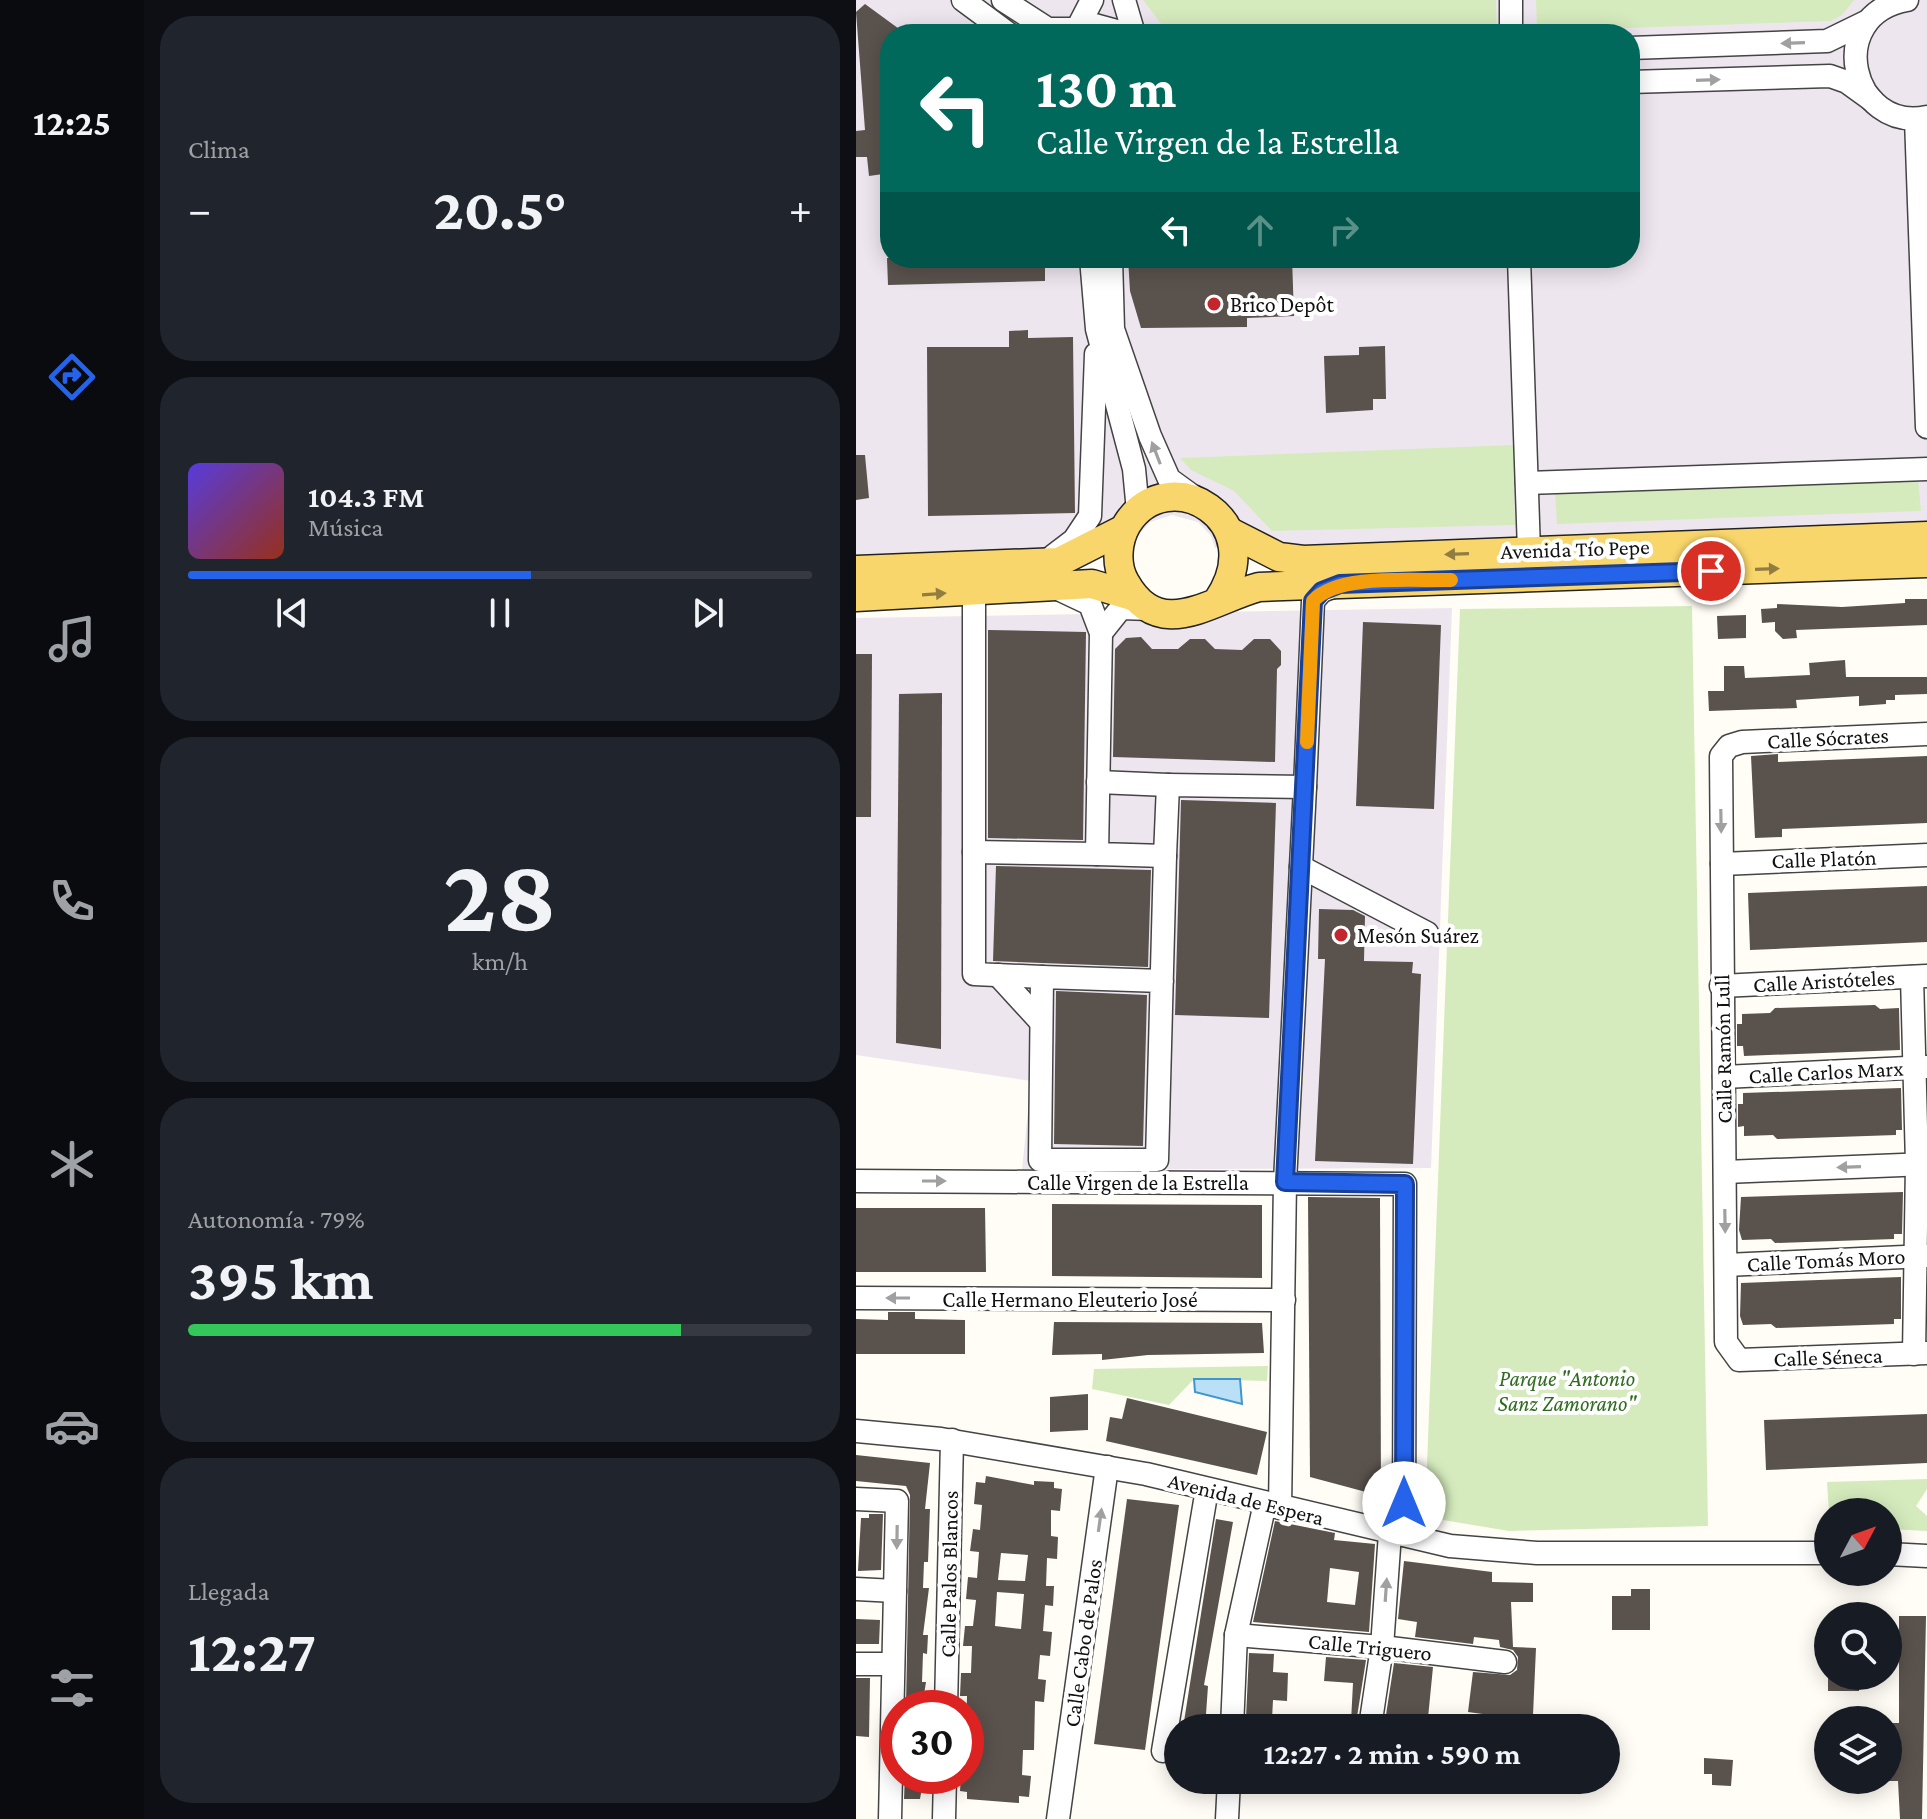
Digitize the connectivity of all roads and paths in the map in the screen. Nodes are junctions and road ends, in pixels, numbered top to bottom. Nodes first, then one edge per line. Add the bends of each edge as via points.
1 (963, 0) edge
2 (1003, 0) edge
3 (1092, 0) edge
4 (1124, 0) edge
5 (1511, 0) edge
6 (1907, 0) edge
7 (1866, 22) junction
8 (995, 24) edge
9 (1040, 24) edge
10 (1076, 24) edge
11 (1129, 24) edge
12 (1511, 24) edge
13 (1640, 48) edge
14 (1640, 82) edge
15 (1872, 100) junction
16 (1921, 118) edge
17 (1092, 268) edge
18 (1111, 268) edge
19 (1519, 268) edge
20 (1097, 329) junction
21 (1927, 427) edge
22 (1927, 469) edge
23 (1527, 483) junction
24 (1209, 507) junction
25 (1131, 520) junction
26 (1230, 532) junction
27 (1927, 536) edge
28 (1529, 551) junction
29 (1927, 563) edge
30 (856, 570) edge
31 (1047, 575) junction
32 (974, 591) junction
33 (1303, 594) junction
34 (856, 597) edge
35 (1141, 602) junction
36 (1217, 602) junction
37 (1101, 633) junction
38 (1927, 734) edge
39 (1729, 746) joint
40 (1098, 782) junction
41 (1168, 785) junction
42 (1305, 787) junction
43 (974, 852) junction
44 (1097, 854) junction
45 (1927, 855) edge
46 (1165, 856) junction
47 (1722, 864) junction
48 (1301, 867) junction
49 (1427, 933) dead end
50 (998, 975) junction
51 (1919, 976) edge
52 (1042, 977) junction
53 (1162, 981) junction
54 (1721, 986) junction
55 (1041, 1022) junction
56 (1921, 1068) edge
57 (1724, 1077) junction
58 (1922, 1164) edge
59 (1725, 1172) junction
60 (856, 1181) edge
61 (1285, 1182) junction
62 (1920, 1256) edge
63 (1726, 1265) junction
64 (856, 1298) edge
65 (1284, 1300) junction
66 (1731, 1353) joint
67 (1920, 1353) edge
68 (856, 1431) edge
69 (952, 1440) junction
70 (1107, 1467) junction
71 (1207, 1489) junction
72 (856, 1499) edge
73 (1272, 1506) junction
74 (1397, 1534) junction
75 (1814, 1553) edge
76 (1902, 1555) edge
77 (1927, 1556) edge
78 (856, 1589) edge
79 (895, 1591) junction
80 (1236, 1635) junction
81 (1382, 1647) junction
82 (1505, 1662) dead end
83 (856, 1664) edge
84 (893, 1664) junction
85 (946, 1690) edge
86 (1233, 1714) edge
87 (1372, 1714) edge
88 (1163, 1751) dead end
89 (945, 1794) edge
90 (1228, 1794) edge
91 (890, 1819) edge
92 (944, 1819) edge
93 (1058, 1819) edge
94 (1227, 1819) edge

1 - 8 street
2 - 9 street
3 - 10 street
4 - 11 street
5 - 12 street
6 - 7 street via 1891,3
7 -> 13 street via 1827,41
7 - 15 street via 1855,68
14 -> 15 street via 1830,76
15 - 16 street via 1889,113
16 - 21 street
17 - 20 street
24 -> 18 street via 1176,485 1162,468 1113,329
19 - 23 street
20 - 25 street via 1134,469
20 - 31 street via 1090,516
22 - 23 street
23 - 28 street
24 - 25 main road via 1166,498
24 - 26 main road
25 - 31 main road
25 - 35 main road via 1118,552 1120,575
28 -> 26 main road, Avenida Tío Pepe via 1303,560 1279,557
26 - 36 main road via 1234,570
27 - 28 main road, Avenida Tío Pepe
33 -> 29 main road, Avenida Tío Pepe via 1340,584
30 - 31 main road
31 - 32 main road
31 - 35 main road
31 - 37 street via 1090,604
34 -> 32 main road
32 - 43 street
33 - 36 main road, Avenida Tío Pepe via 1259,587
33 - 42 street
35 - 36 main road via 1184,615
35 - 37 street via 1121,608
37 - 40 street
38 - 39 street, Calle Sócrates
39 -> 47 street, Calle Ramón Lull via 1721,756
40 - 41 street
40 - 44 street
41 - 42 street
41 - 46 street
42 - 48 street
43 - 44 street
43 - 50 street via 974,974
44 - 46 street
45 - 47 street, Calle Platón
46 - 53 street
47 - 54 street, Calle Ramón Lull
48 - 49 street
48 - 61 street
50 - 52 street
50 - 55 street
51 - 54 street, Calle Aristóteles
51 - 56 street
52 - 53 street
52 - 55 street
53 - 55 street via 1157,1160 1040,1160
54 - 57 street, Calle Ramón Lull
56 - 57 street, Calle Carlos Marx
56 - 58 street
57 - 59 street, Calle Ramón Lull
58 -> 59 street
58 - 62 street
59 -> 63 street, Calle Ramón Lull
60 -> 61 street, Calle Virgen de la Estrella
61 - 65 street
61 - 74 street, Calle Virgen de la Estrella via 1405,1184
62 - 63 street, Calle Tomás Moro
62 - 67 street
63 - 66 street, Calle Ramón Lull via 1726,1342
65 -> 64 street, Calle Hermano Eleuterio José
65 - 73 street
66 - 67 street, Calle Séneca via 1739,1360
68 - 69 street, Avenida de Espera
69 - 70 street, Avenida de Espera
69 - 85 street, Calle Palos Blancos
70 - 71 street, Avenida de Espera
93 -> 70 street, Calle Cabo de Palos
71 - 73 street, Avenida de Espera
71 - 88 street
72 -> 79 street via 897,1501
73 - 74 street, Avenida de Espera
73 - 80 street
74 - 75 street, Avenida de Espera via 1450,1546 1537,1553
81 -> 74 street
76 - 77 street
78 - 79 street
79 - 84 street
80 - 81 street, Calle Triguero
80 - 86 street
81 - 82 street, Calle Triguero
81 - 87 street
83 - 84 street
84 - 91 street
89 - 92 street
90 - 94 street

